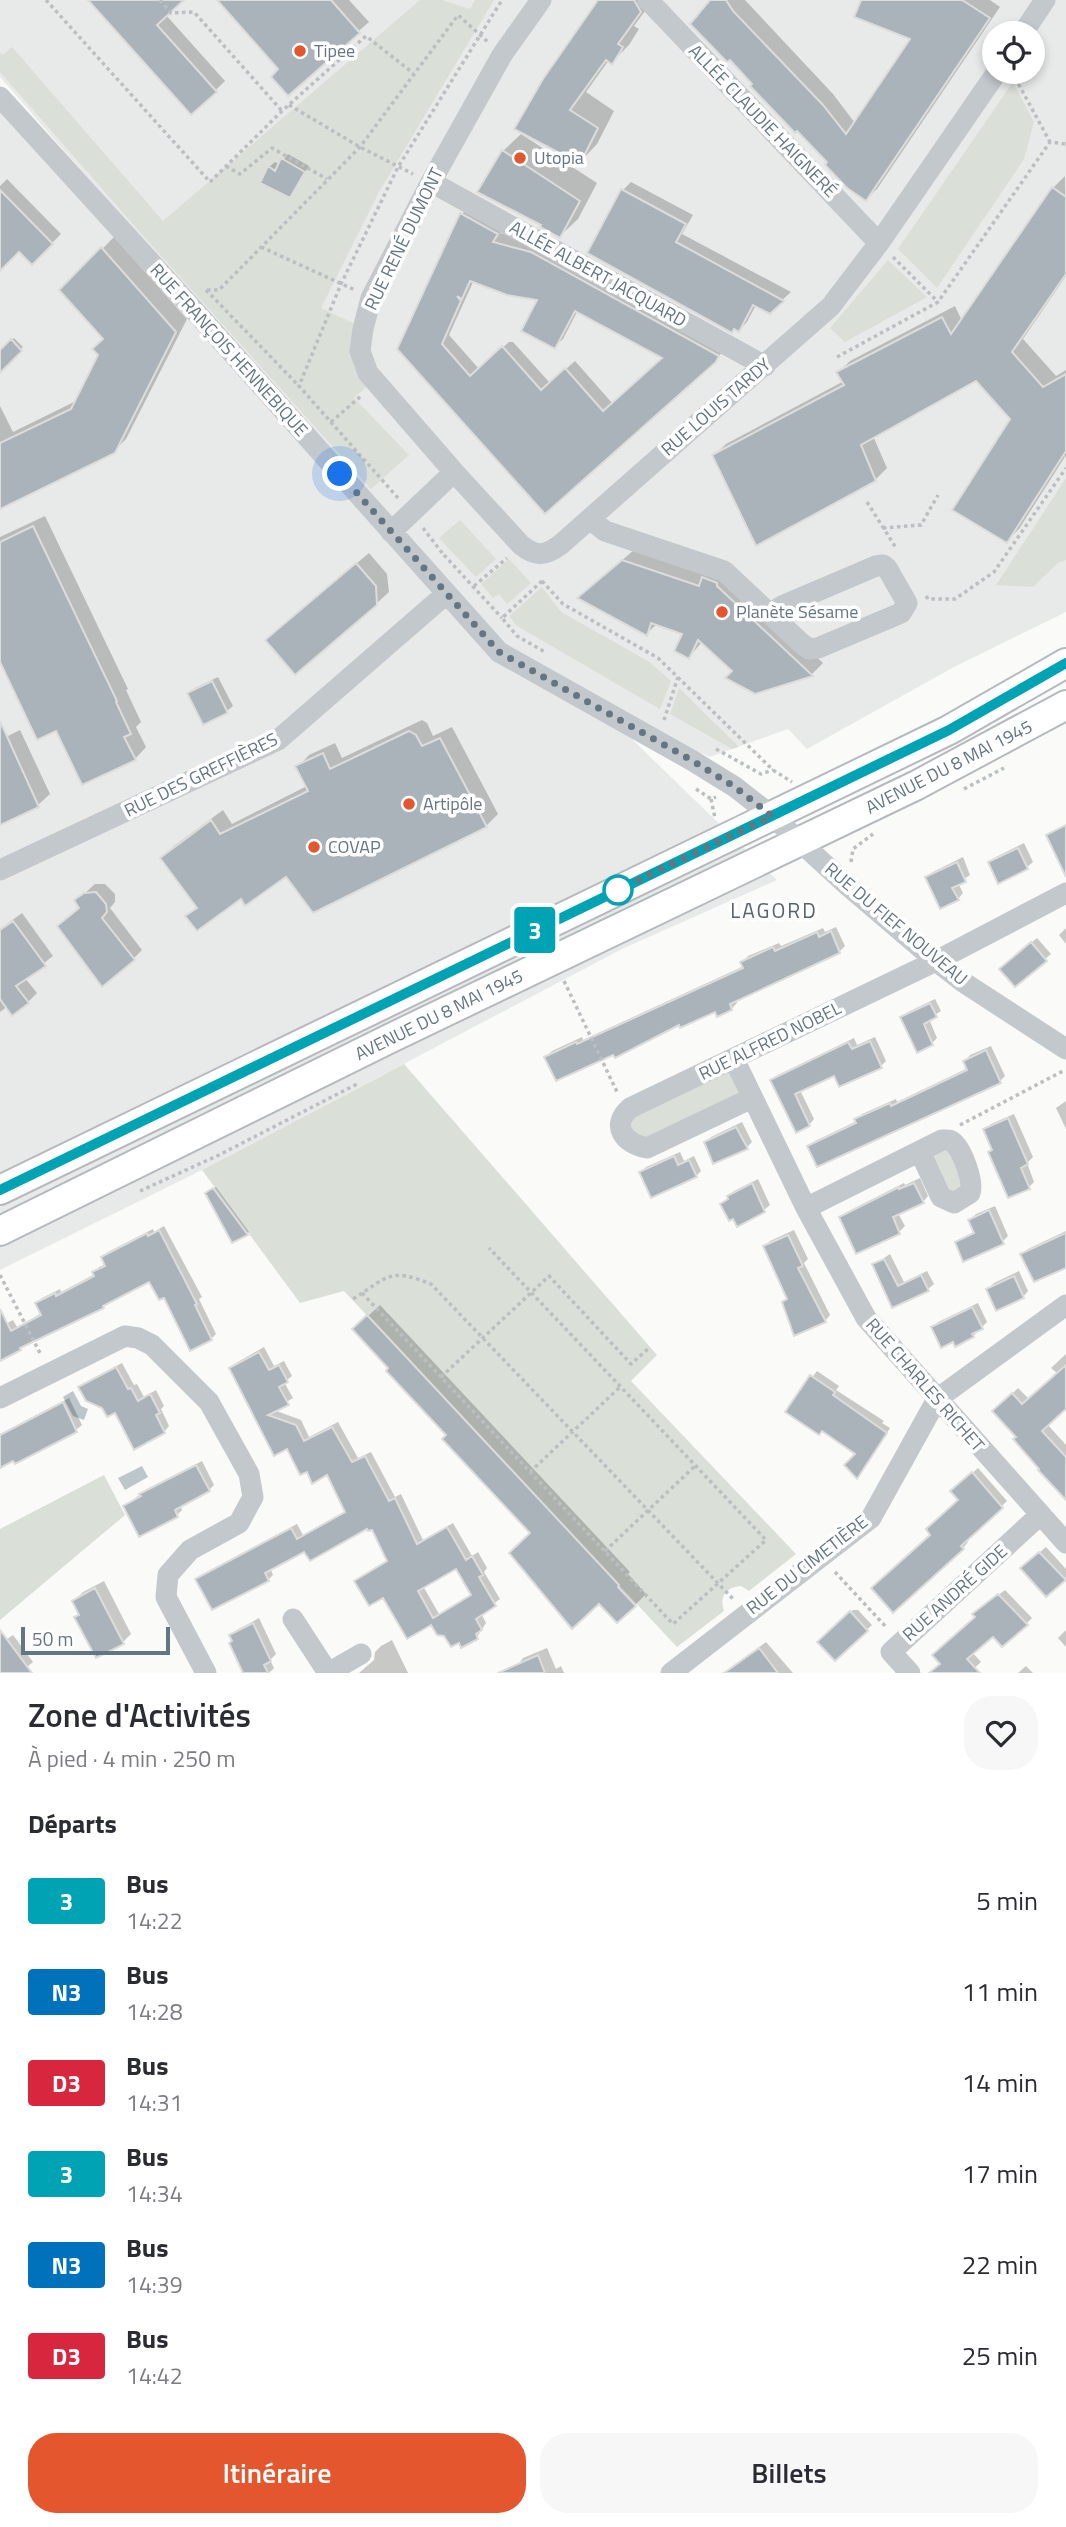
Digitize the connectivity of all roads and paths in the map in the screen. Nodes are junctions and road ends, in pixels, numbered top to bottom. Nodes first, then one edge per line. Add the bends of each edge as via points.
1 (46, 0) edge
2 (160, 0) edge
3 (541, 0) edge
4 (648, 0) edge
5 (1041, 1) edge
6 (1030, 21) edge
7 (502, 55) junction
8 (413, 73) junction
9 (989, 84) edge
10 (1020, 84) edge
11 (0, 97) edge
12 (289, 104) junction
13 (282, 111) junction
14 (1050, 142) junction
15 (1066, 144) edge
16 (359, 147) junction
17 (226, 166) junction
18 (327, 179) junction
19 (430, 183) junction
20 (879, 243) junction
21 (261, 247) junction
22 (207, 290) dead end
23 (371, 298) junction
24 (939, 302) junction
25 (837, 357) dead end
26 (765, 366) junction
27 (376, 383) junction
28 (331, 422) dead end
29 (1066, 468) edge
30 (454, 472) junction
31 (938, 495) dead end
32 (867, 502) dead end
33 (411, 513) junction
34 (590, 519) junction
35 (883, 527) junction
36 (391, 533) junction
37 (443, 554) dead end
38 (511, 554) dead end
39 (902, 558) dead end
40 (474, 586) dead end
41 (922, 589) dead end
42 (446, 594) junction
43 (770, 614) junction
44 (551, 655) dead end
45 (1066, 663) edge
46 (678, 677) junction
47 (1066, 705) edge
48 (664, 720) dead end
49 (713, 747) dead end
50 (772, 816) junction
51 (800, 841) junction
52 (0, 870) edge
53 (1066, 893) edge
54 (554, 960) junction
55 (936, 961) junction
56 (1066, 1049) edge
57 (734, 1059) junction
58 (1066, 1070) edge
59 (752, 1098) junction
60 (627, 1111) junction
61 (948, 1140) junction
62 (920, 1152) junction
63 (0, 1191) edge
64 (806, 1208) junction
65 (0, 1231) edge
66 (489, 1248) dead end
67 (0, 1275) edge
68 (531, 1292) junction
69 (362, 1293) junction
70 (352, 1300) dead end
71 (1066, 1305) edge
72 (482, 1338) junction
73 (650, 1348) dead end
74 (50, 1373) junction
75 (441, 1377) junction
76 (620, 1387) junction
77 (0, 1398) edge
78 (937, 1399) junction
79 (573, 1432) junction
80 (695, 1466) junction
81 (530, 1472) junction
82 (648, 1510) junction
83 (1040, 1515) junction
84 (1066, 1544) edge
85 (605, 1551) junction
86 (820, 1557) junction
87 (719, 1584) junction
88 (747, 1613) junction
89 (293, 1619) dead end
90 (900, 1642) junction
91 (361, 1654) dead end
92 (205, 1673) edge
93 (328, 1673) edge
94 (671, 1673) edge
95 (911, 1673) edge

1 - 17 path via 209,182
2 - 13 path via 171,13 194,12
3 - 7 street, RUE RENÉ DUMONT
4 - 20 street, ALLÉE CLAUDIE HAIGNERÉ
5 - 6 street
7 - 8 path via 458,15
7 - 19 street, RUE RENÉ DUMONT
8 - 12 path via 366,36
8 - 16 path
9 - 20 street, RUE LOUIS TARDY
10 - 14 path
11 - 36 street, RUE FRANÇOIS HENNEBIQUE
12 - 13 path
12 - 16 path
13 - 17 path
14 - 15 path
14 - 24 path
16 - 18 path
16 - 19 path
17 - 18 path via 240,174 272,148
18 - 21 path
19 - 23 street, RUE RENÉ DUMONT
19 - 26 street, ALLÉE ALBERT JACQUARD
20 - 24 path
20 - 26 street, RUE LOUIS TARDY via 831,306
21 - 22 path via 219,290
21 - 23 path
23 - 27 street, RUE RENÉ DUMONT via 360,351
24 - 25 path
26 - 34 street, RUE LOUIS TARDY
27 - 28 path
27 - 30 street, RUE RENÉ DUMONT
29 - 41 path via 994,572 956,599 928,599
30 - 33 street
30 - 34 street, RUE LOUIS TARDY via 531,553 551,552
31 - 35 path via 921,524
32 - 35 path
33 - 36 street
33 - 37 path
34 - 43 street via 605,531 724,570
35 - 39 path
36 - 42 street, RUE FRANÇOIS HENNEBIQUE
38 - 40 path
42 - 50 street, RUE FRANÇOIS HENNEBIQUE via 499,652 693,761
42 - 52 street, RUE DES GREFFIÈRES via 278,740
43 - 43 street via 810,649 901,613 907,603 883,565
44 - 46 path via 517,636 502,618 542,581 563,604 658,659
45 - 50 main road, AVENUE DU 8 MAI 1945 via 949,730
46 - 48 path
46 - 49 path via 773,770 761,774
47 - 51 main road, AVENUE DU 8 MAI 1945 via 965,761
50 - 51 street, RUE FRANÇOIS HENNEBIQUE
50 - 63 main road, AVENUE DU 8 MAI 1945
51 - 54 main road, AVENUE DU 8 MAI 1945
51 - 55 street, RUE DU FIEF NOUVEAU
53 - 55 street, RUE ALFRED NOBEL
54 - 60 path
54 - 65 main road, AVENUE DU 8 MAI 1945
55 - 56 street, RUE DU FIEF NOUVEAU
55 - 57 street, RUE ALFRED NOBEL
57 - 59 street, RUE CHARLES RICHET
57 - 60 street, RUE ALFRED NOBEL
58 - 61 path via 962,1123
59 - 60 street via 646,1148 627,1140 620,1125
59 - 64 street, RUE CHARLES RICHET
61 - 62 street
61 - 62 street via 955,1144 973,1186 967,1197 954,1203 941,1197
62 - 64 street
64 - 78 street, RUE CHARLES RICHET via 866,1318
66 - 68 path
67 - 74 path
68 - 72 path
68 - 73 path via 549,1276 631,1364
68 - 76 path
69 - 70 path
69 - 72 path via 391,1275 407,1275 431,1284
69 - 75 path
71 - 78 street
72 - 75 path
72 - 79 path
74 - 77 street
74 - 92 street via 125,1336 152,1345 209,1402 249,1474 253,1497 239,1523 190,1550 168,1576 166,1597
75 - 81 path
76 - 79 path
76 - 80 path
78 - 83 street, RUE CHARLES RICHET
78 - 86 street, RUE DU CIMETIÈRE via 870,1518
79 - 81 path
79 - 82 path
80 - 82 path
80 - 87 path via 766,1540
81 - 85 path
82 - 85 path
82 - 87 path
83 - 84 street, RUE CHARLES RICHET
83 - 90 street, RUE ANDRÉ GIDE
85 - 87 path via 673,1624
86 - 88 street, RUE DU CIMETIÈRE
86 - 90 path
87 - 88 path
88 - 94 street, RUE DU CIMETIÈRE
89 - 93 street
90 - 95 street, RUE ANDRÉ GIDE via 891,1652
91 - 93 street

